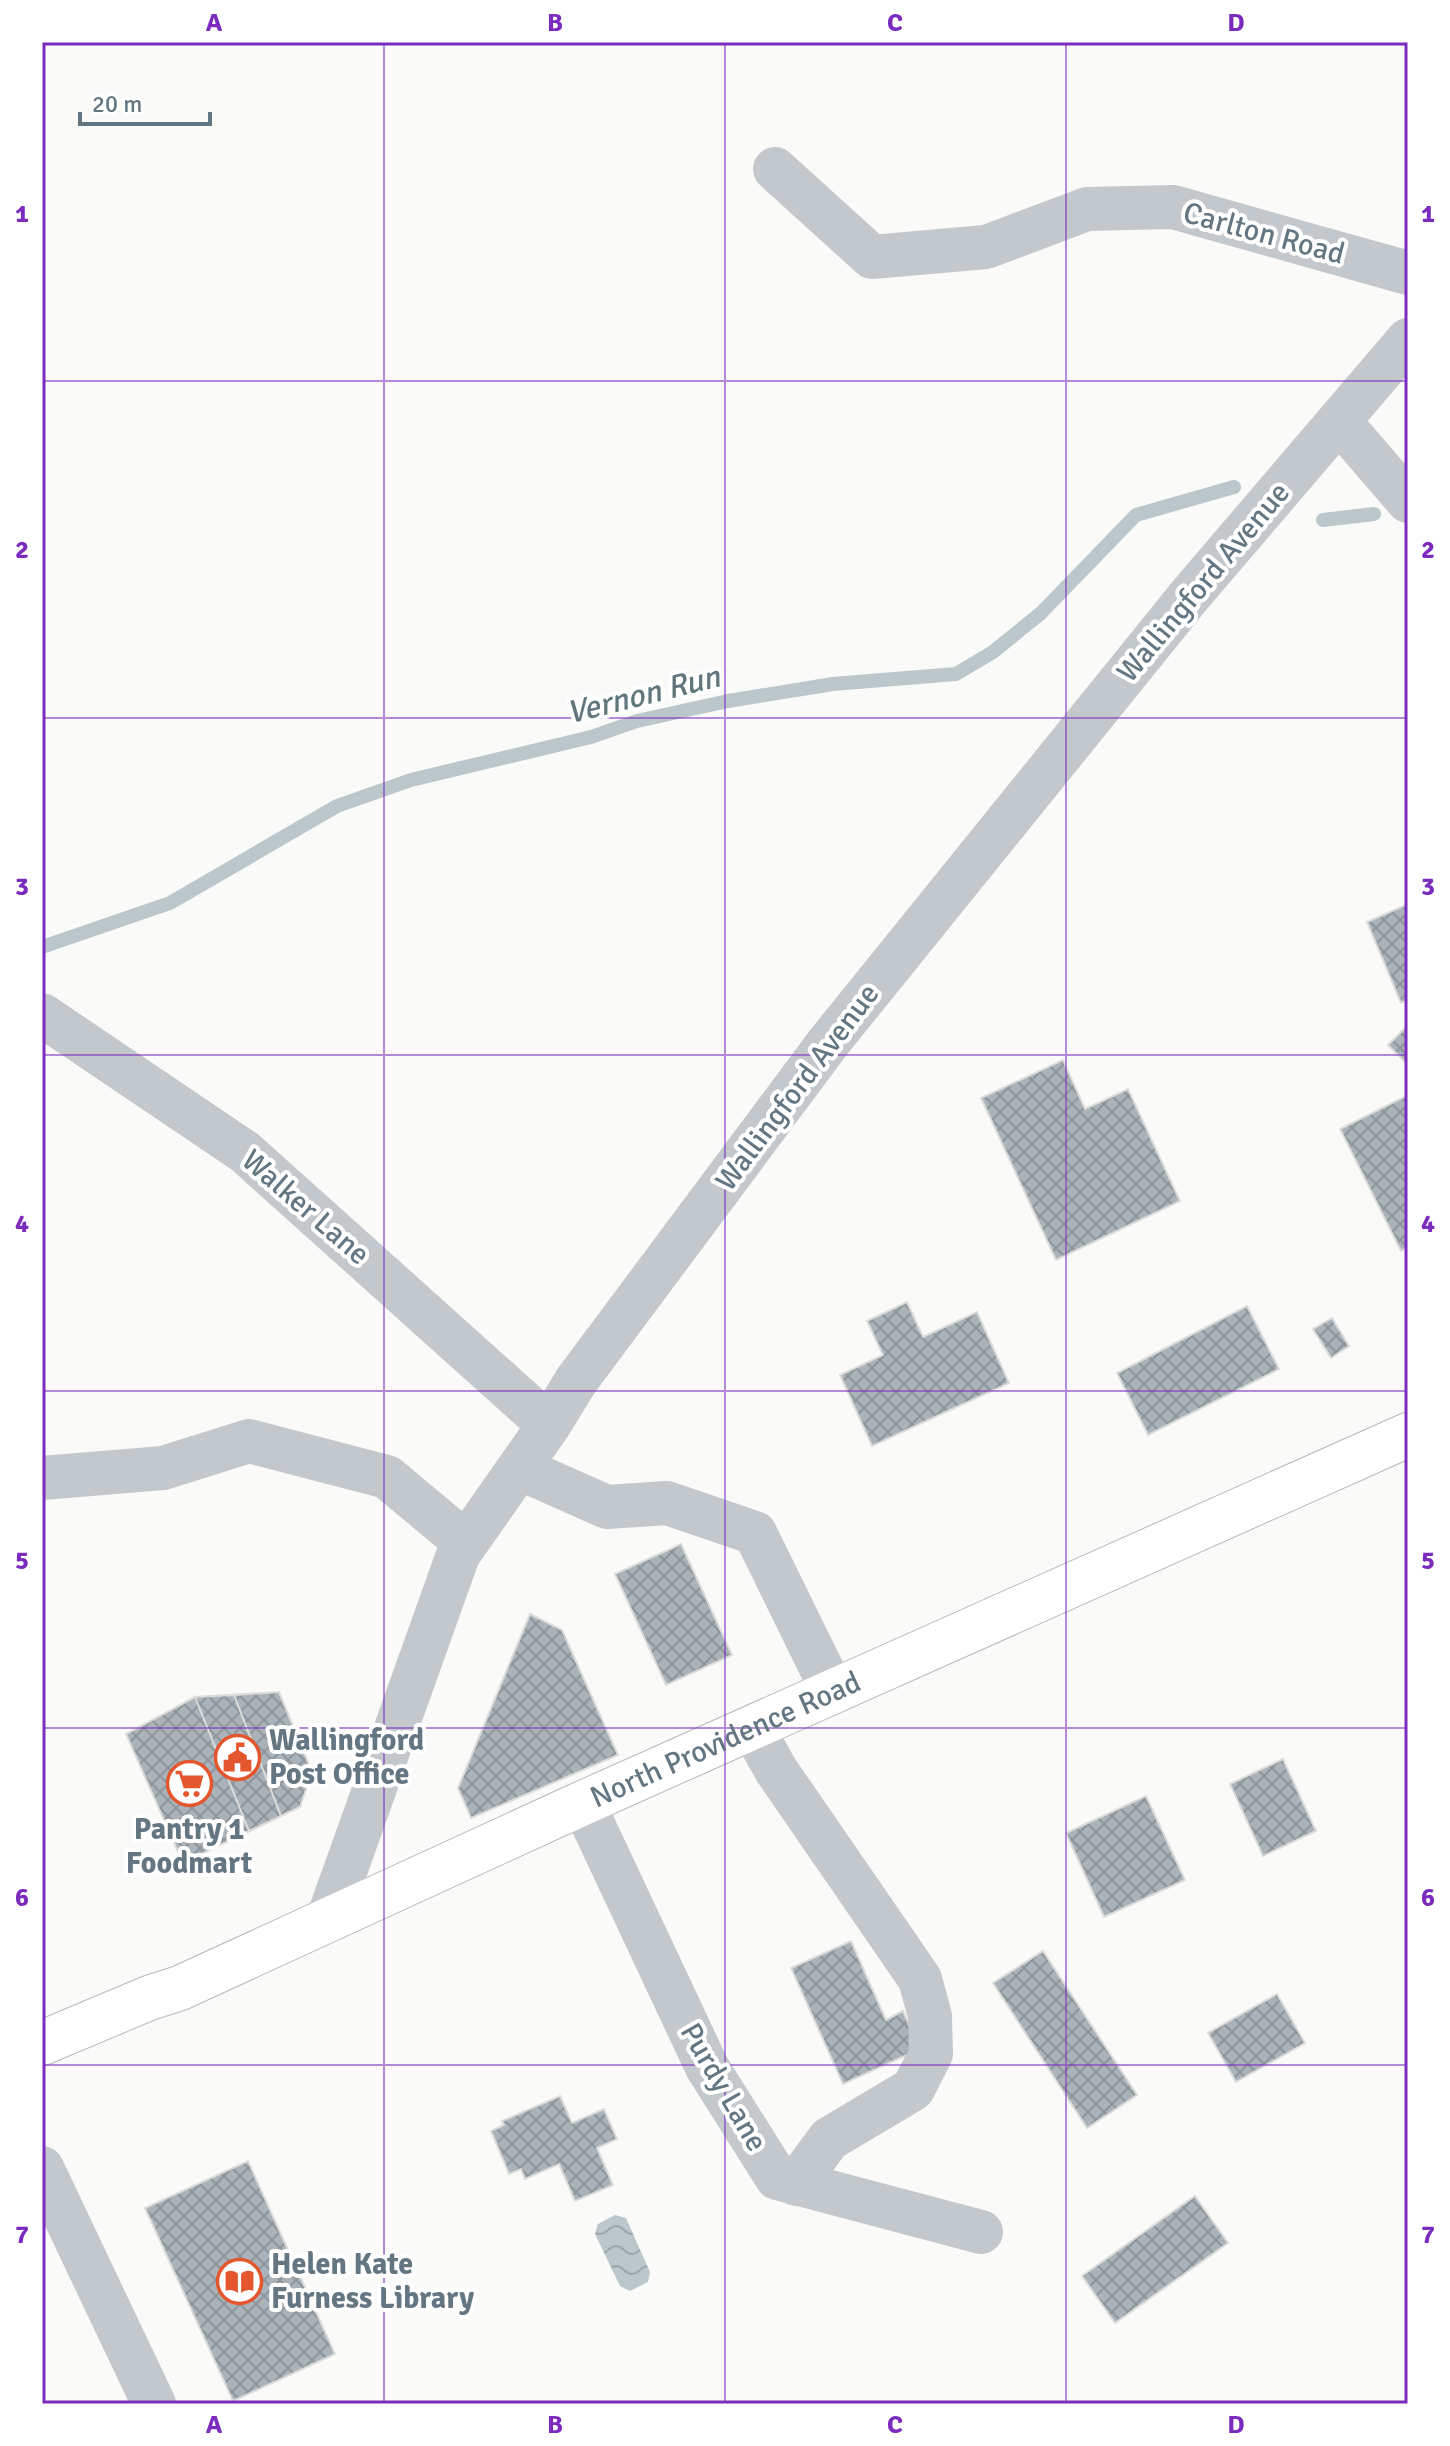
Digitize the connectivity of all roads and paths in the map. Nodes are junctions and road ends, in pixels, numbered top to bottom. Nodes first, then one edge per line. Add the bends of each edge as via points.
1 (775, 169) dead end
2 (1408, 273) edge
3 (1408, 340) edge
4 (1339, 421) junction
5 (1408, 501) edge
6 (42, 1015) edge
7 (549, 1425) junction
8 (1408, 1435) edge
9 (519, 1468) junction
10 (53, 1470) edge
11 (466, 1543) junction
12 (833, 1692) junction
13 (753, 1729) junction
14 (583, 1803) junction
15 (328, 1919) junction
16 (42, 2043) edge
17 (42, 2168) edge
18 (796, 2184) junction
19 (981, 2232) dead end
20 (154, 2404) edge

1 - 2 street, Carlton Road via 872,257 986,247 1087,209 1173,207
3 - 4 street, Wallingford Avenue
4 - 5 street
4 - 7 street, Wallingford Avenue via 1190,595 828,1043 576,1381
6 - 7 street, Walker Lane via 245,1152
7 - 9 street, Wallingford Avenue
8 - 12 main road, North Providence Road
9 - 11 street, Wallingford Avenue
9 - 12 street via 607,1507 667,1503 755,1533
10 - 11 street via 163,1468 249,1441 387,1477
11 - 15 street, Wallingford Avenue
12 - 13 main road, North Providence Road
13 - 14 main road, North Providence Road
13 - 18 street via 920,1979 930,2016 931,2054 913,2089 829,2139
14 - 15 main road, North Providence Road
14 - 18 street, Purdy Lane via 707,2067 777,2178
15 - 16 main road, North Providence Road via 180,1988
17 - 20 street
18 - 19 street, Purdy Lane

